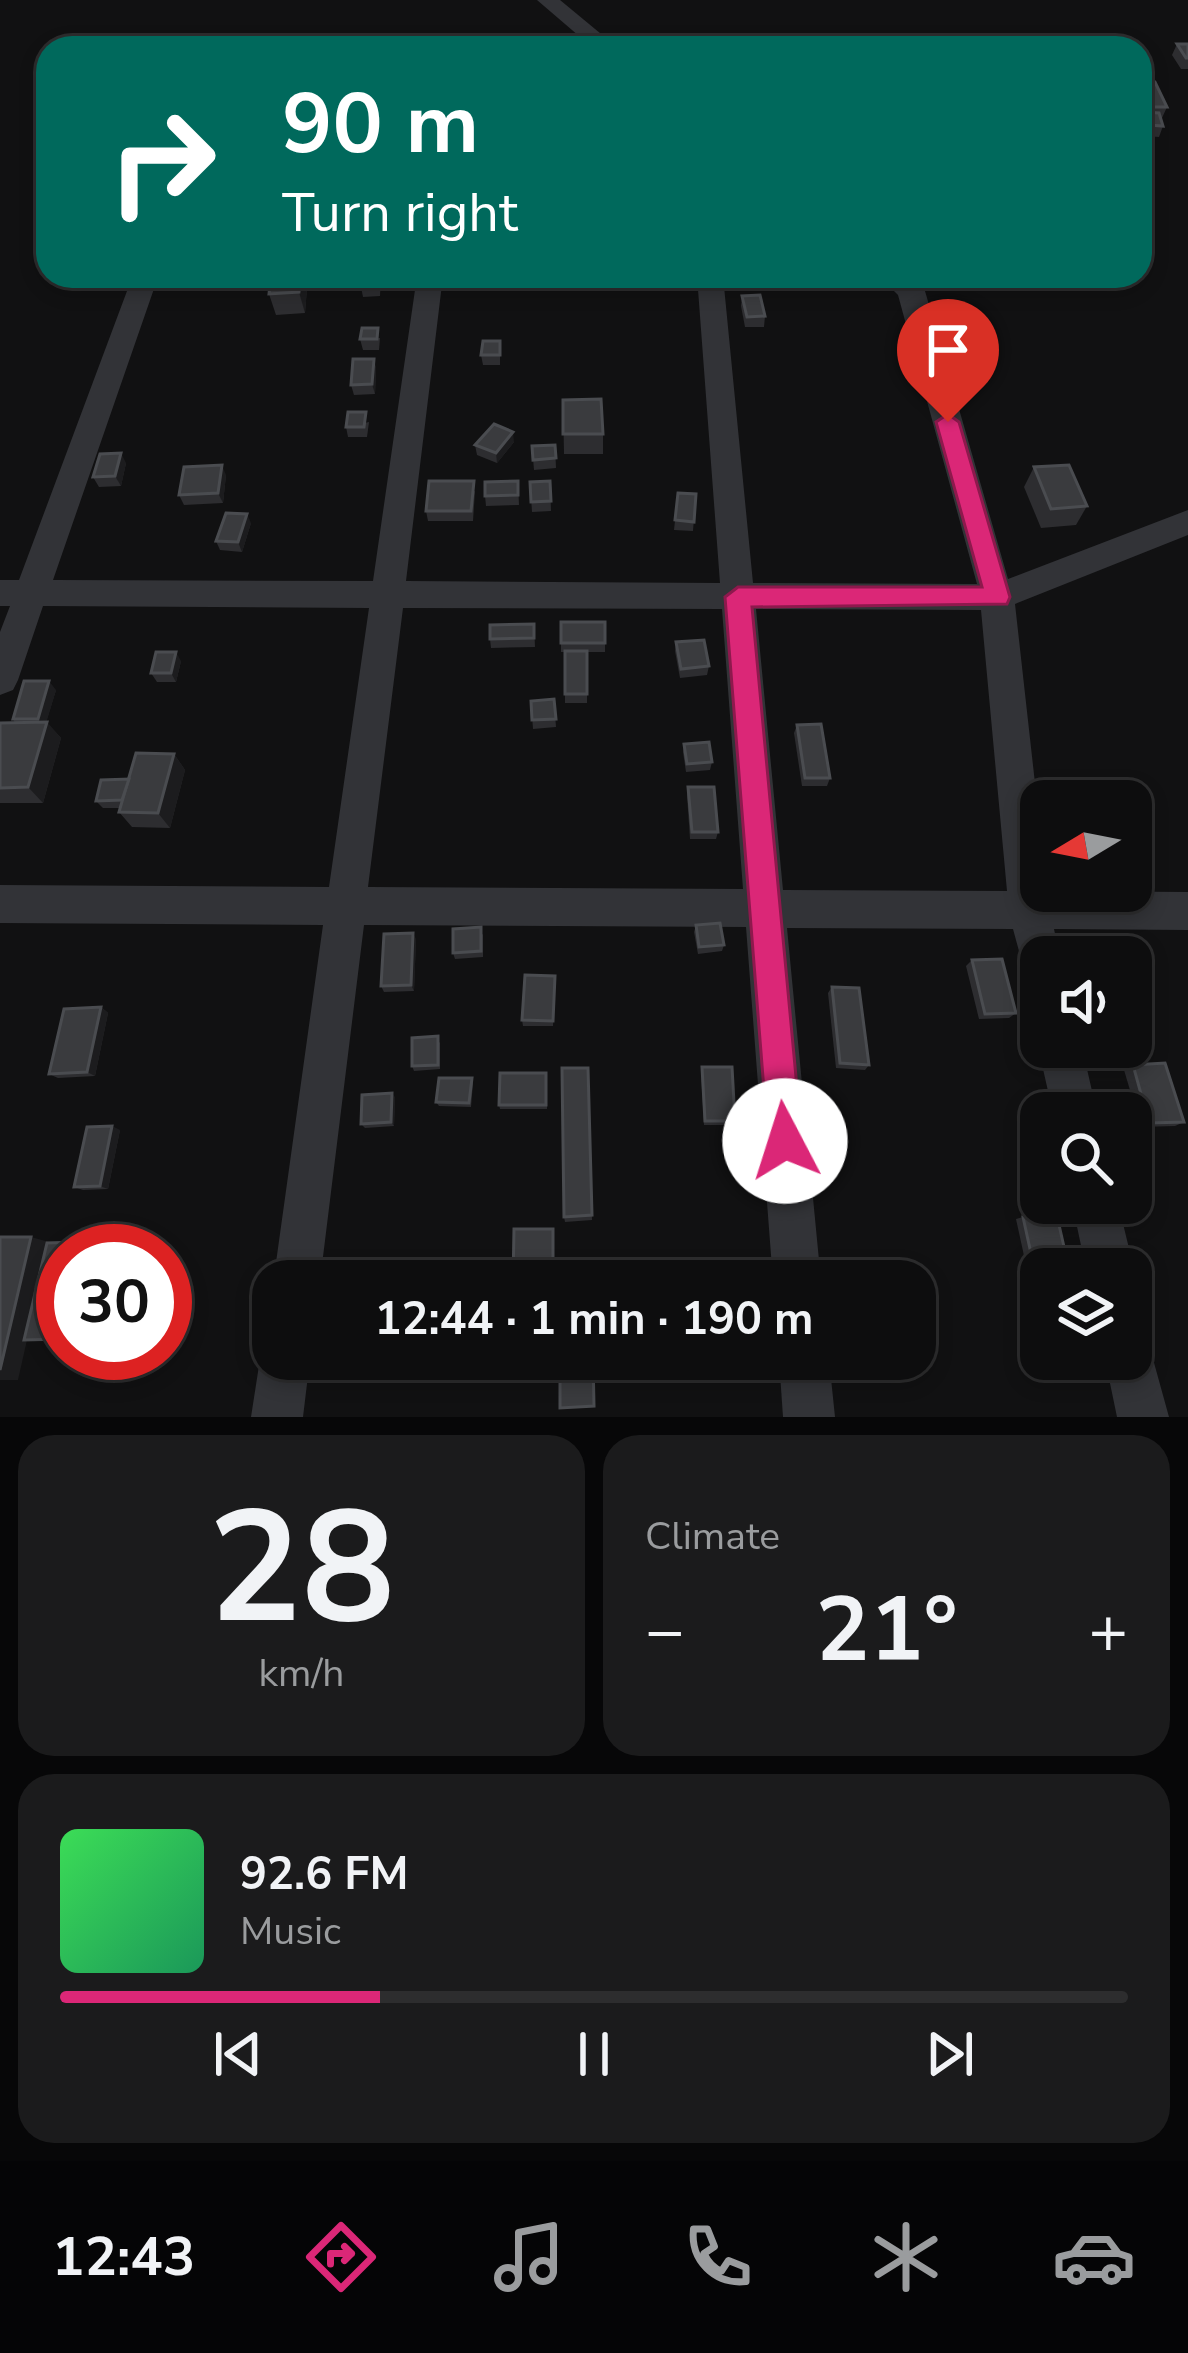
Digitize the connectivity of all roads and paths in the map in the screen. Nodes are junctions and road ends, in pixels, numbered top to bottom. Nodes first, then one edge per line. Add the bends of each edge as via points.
1 (547, 0) edge
2 (592, 36) edge
3 (141, 288) edge
4 (428, 288) edge
5 (711, 288) edge
6 (906, 288) edge
7 (1188, 521) edge
8 (16, 593) edge
9 (388, 595) junction
10 (738, 597) junction
11 (998, 597) junction
12 (0, 680) edge
13 (1020, 818) edge
14 (0, 904) edge
15 (346, 905) junction
16 (765, 908) junction
17 (1020, 909) edge
18 (1152, 911) edge
19 (1188, 911) edge
20 (299, 1260) edge
21 (795, 1260) edge
22 (282, 1380) edge
23 (806, 1380) edge
24 (1135, 1380) edge
25 (278, 1417) edge
26 (809, 1417) edge
27 (1144, 1417) edge

1 - 2 street
3 - 8 street
4 - 9 street
5 - 10 street
6 - 11 street
7 - 11 street
8 - 9 street
8 - 12 street
9 - 10 street
9 - 15 street
10 - 11 street
10 - 16 street
11 - 13 street
14 - 15 street
15 - 16 street
15 - 20 street
16 - 17 street
16 - 21 street
18 - 19 street
22 - 25 street
23 - 26 street
24 - 27 street

